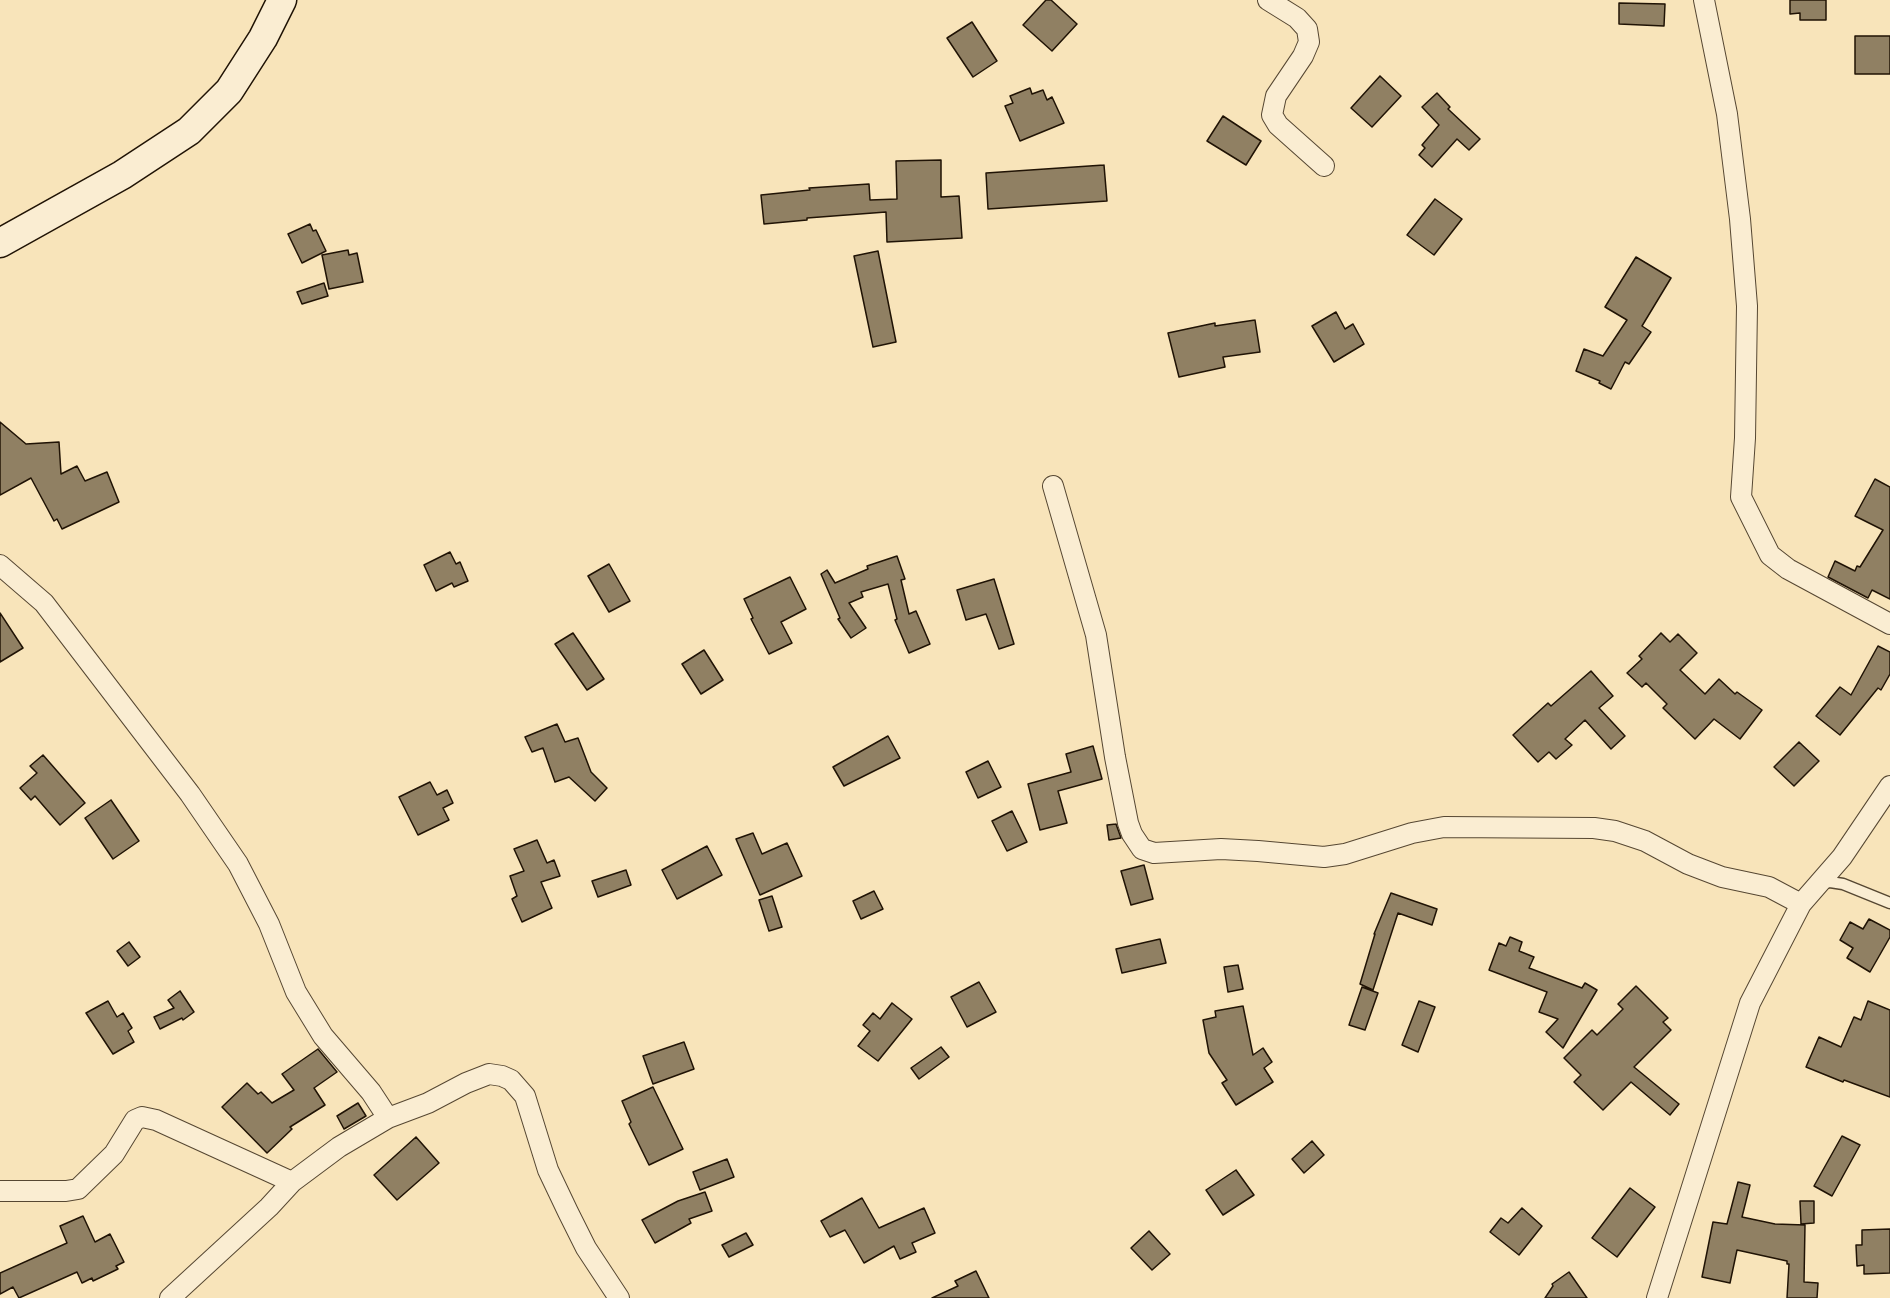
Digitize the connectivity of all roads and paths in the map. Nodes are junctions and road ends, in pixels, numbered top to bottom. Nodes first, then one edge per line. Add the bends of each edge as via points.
1 (282, 0) edge
2 (1268, 0) edge
3 (1704, 0) edge
4 (1324, 166) dead end
5 (0, 243) edge
6 (1053, 486) dead end
7 (0, 565) edge
8 (1890, 624) edge
9 (1890, 786) edge
10 (1819, 884) junction
11 (1890, 903) edge
12 (1801, 904) junction
13 (388, 1118) junction
14 (292, 1182) junction
15 (0, 1191) edge
16 (170, 1298) edge
17 (619, 1298) edge
18 (1657, 1298) edge

1 - 5 main road via 229,90 189,130 122,175
2 - 4 street via 1297,18 1307,29 1309,42 1276,96 1272,114 1278,125
3 - 8 street via 1727,114 1746,295 1741,496 1770,555 1788,569
6 - 12 street via 1096,635 1128,823 1142,849 1154,853 1221,849 1324,857 1444,827 1594,828 1645,841 1688,864 1722,877 1769,887
7 - 13 street via 44,603 190,794 243,874 269,924 296,992 323,1036
9 - 10 street
10 - 11 lane via 1843,884
10 - 12 street
12 - 18 street via 1750,1003
13 - 14 street via 339,1147
13 - 17 street via 489,1074 511,1080 525,1096 548,1170 581,1239
14 - 15 street via 142,1117 135,1120 114,1154 78,1189
14 - 16 street

